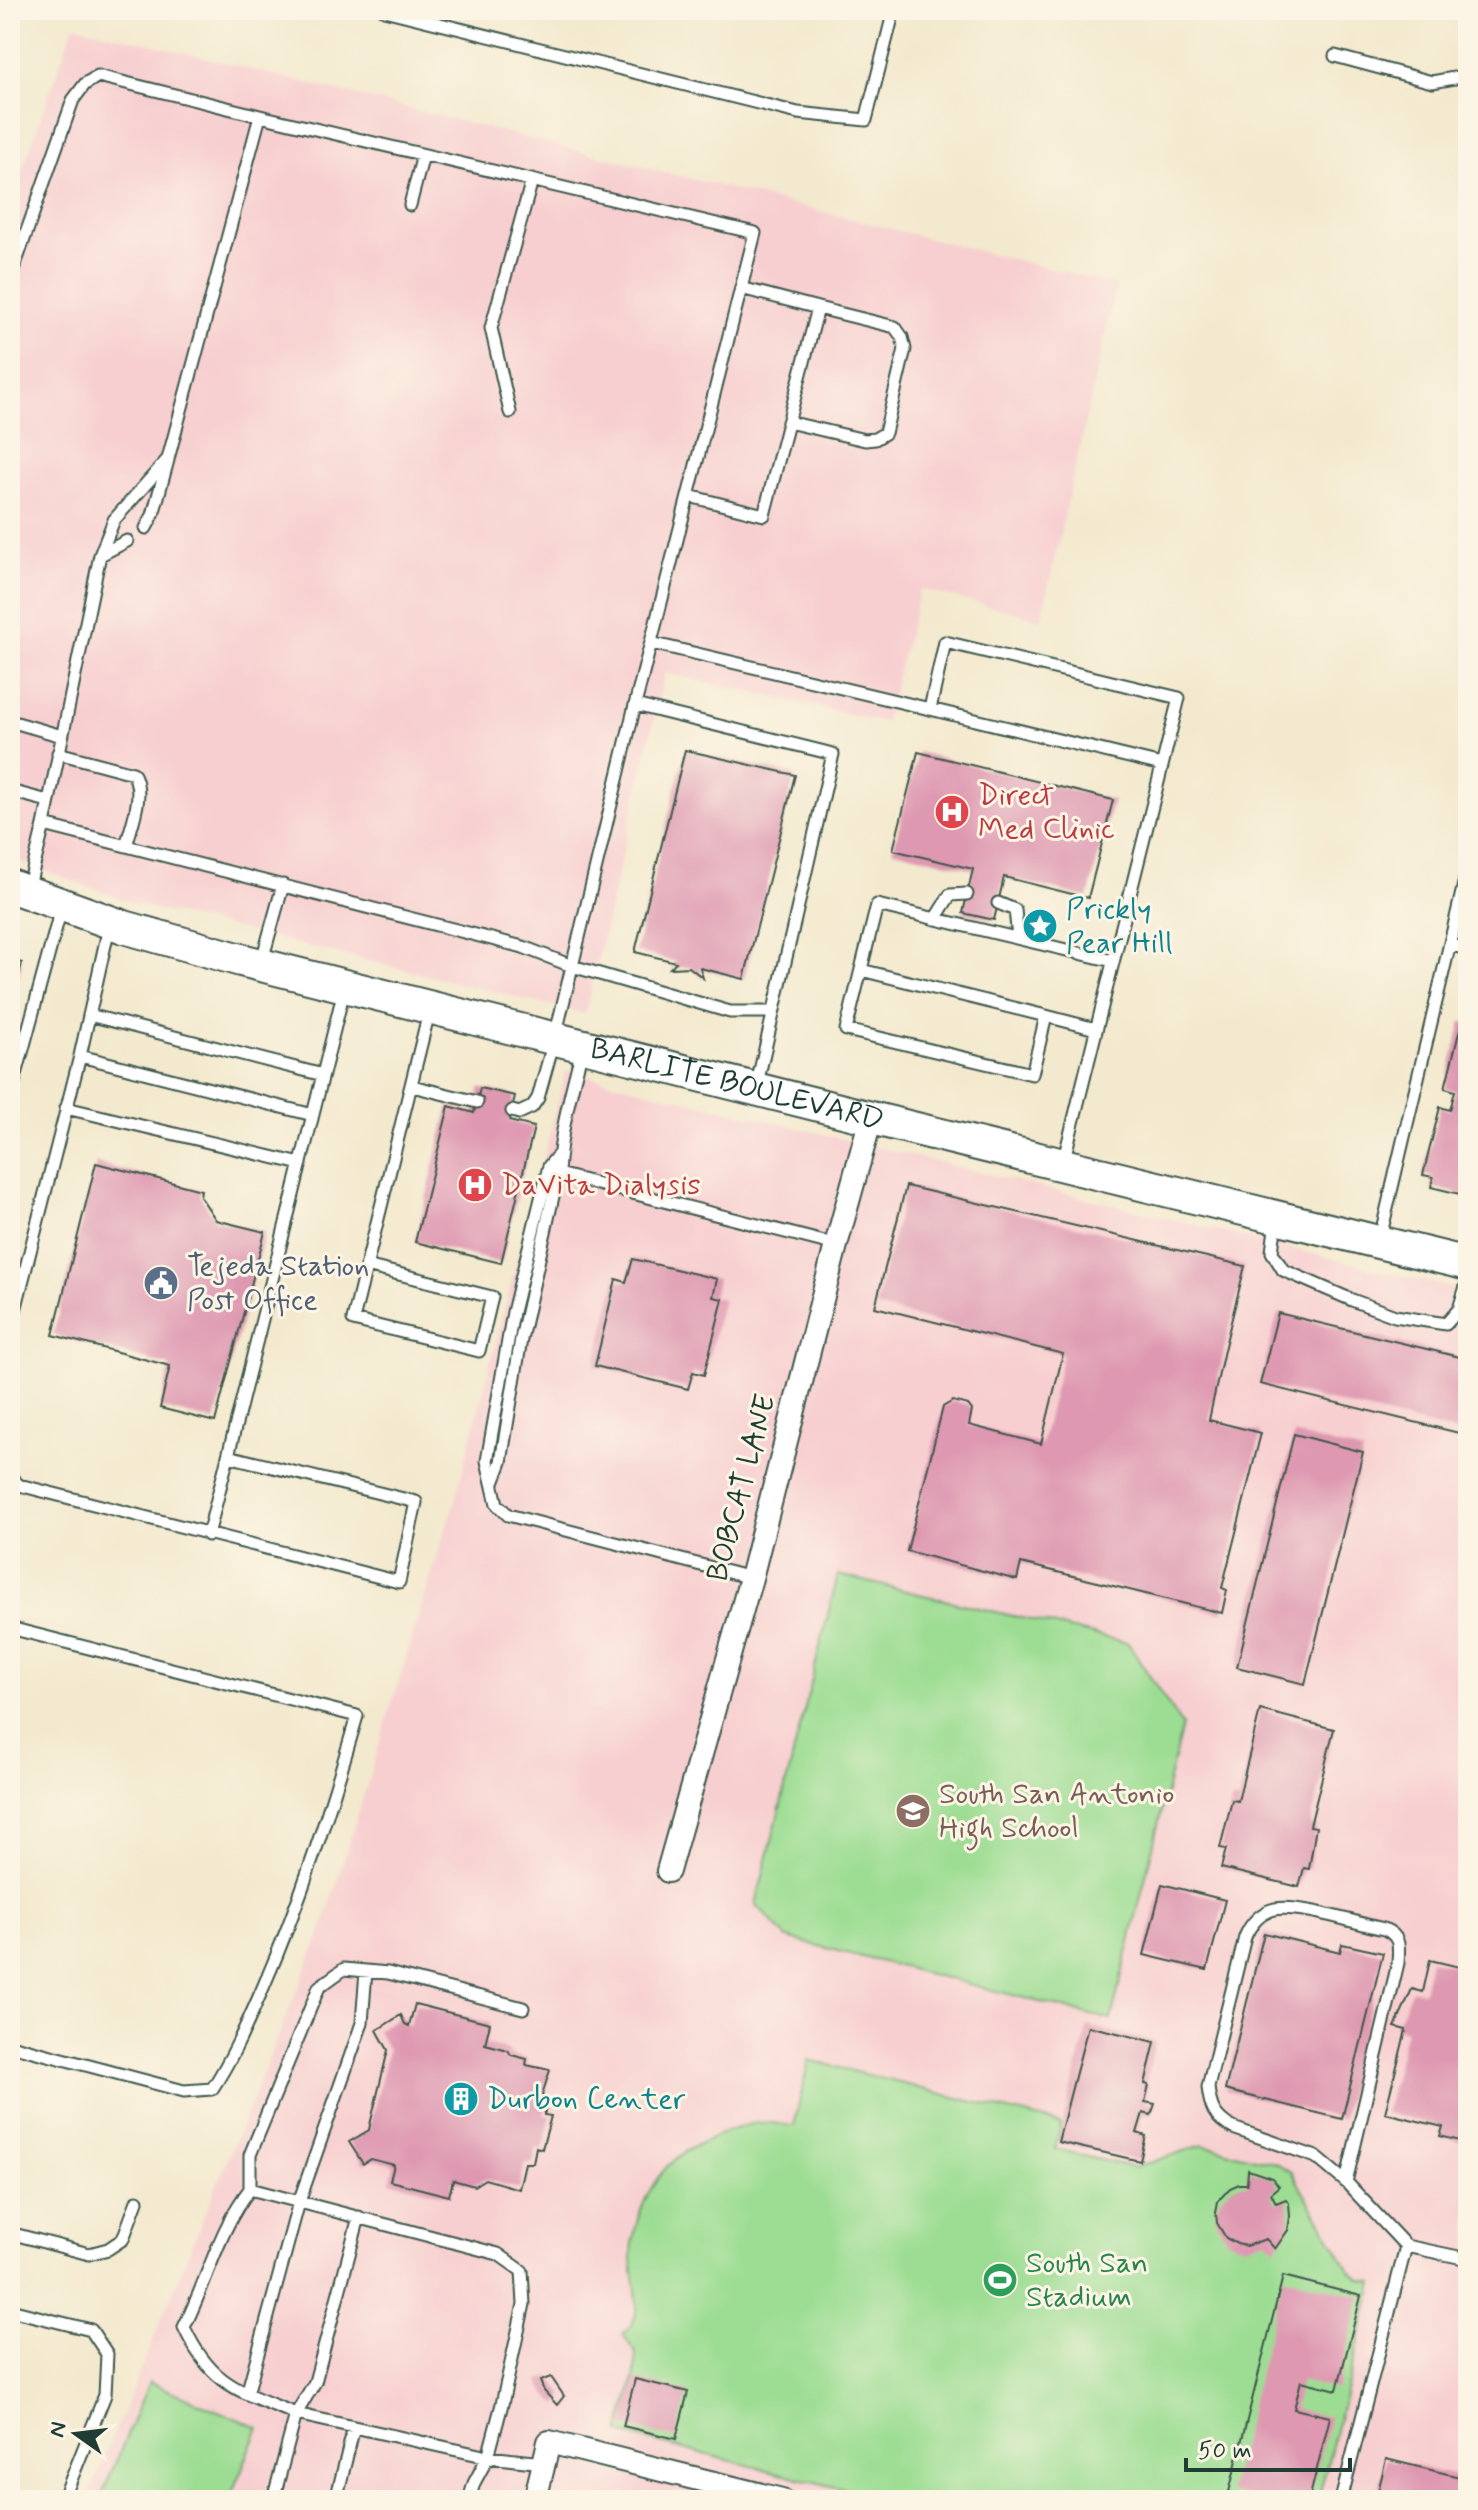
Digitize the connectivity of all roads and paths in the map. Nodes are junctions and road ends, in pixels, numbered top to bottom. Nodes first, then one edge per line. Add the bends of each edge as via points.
1 (384, 10) edge
2 (440, 10) edge
3 (894, 10) edge
4 (437, 23) junction
5 (1335, 56) dead end
6 (1468, 72) edge
7 (260, 116) junction
8 (423, 155) junction
9 (532, 180) junction
10 (410, 205) dead end
11 (10, 279) edge
12 (741, 288) junction
13 (818, 308) junction
14 (510, 412) dead end
15 (788, 422) junction
16 (168, 459) junction
17 (689, 496) junction
18 (146, 528) dead end
19 (127, 541) dead end
20 (100, 555) junction
21 (651, 643) junction
22 (635, 705) junction
23 (930, 709) junction
24 (10, 721) edge
25 (62, 736) junction
26 (58, 753) junction
27 (1162, 765) junction
28 (10, 791) edge
29 (48, 801) junction
30 (44, 825) junction
31 (126, 846) junction
32 (1468, 867) edge
33 (283, 885) junction
34 (19, 889) edge
35 (967, 894) dead end
36 (998, 903) dead end
37 (62, 905) junction
38 (935, 919) junction
39 (110, 922) junction
40 (1018, 938) junction
41 (1450, 945) junction
42 (1468, 949) edge
43 (1113, 961) junction
44 (261, 965) junction
45 (572, 966) junction
46 (861, 970) junction
47 (345, 986) junction
48 (430, 1008) junction
49 (773, 1012) junction
50 (89, 1015) junction
51 (1046, 1016) junction
52 (1096, 1029) junction
53 (569, 1041) junction
54 (16, 1054) edge
55 (80, 1056) junction
56 (323, 1075) junction
57 (412, 1086) junction
58 (756, 1089) junction
59 (10, 1097) edge
60 (477, 1102) dead end
61 (66, 1108) junction
62 (512, 1111) dead end
63 (313, 1115) junction
64 (871, 1118) junction
65 (559, 1154) junction
66 (1063, 1163) junction
67 (301, 1164) junction
68 (558, 1174) junction
69 (1277, 1217) junction
70 (1379, 1243) junction
71 (836, 1245) junction
72 (1468, 1264) edge
73 (366, 1266) junction
74 (1468, 1280) edge
75 (10, 1330) edge
76 (228, 1456) junction
77 (10, 1477) edge
78 (493, 1484) junction
79 (208, 1535) junction
80 (751, 1578) junction
81 (10, 1628) edge
82 (668, 1871) dead end
83 (366, 1971) junction
84 (523, 2008) dead end
85 (10, 2045) edge
86 (1346, 2182) junction
87 (250, 2189) junction
88 (137, 2201) dead end
89 (299, 2202) junction
90 (359, 2217) junction
91 (10, 2233) edge
92 (1406, 2246) junction
93 (1468, 2259) edge
94 (10, 2310) edge
95 (247, 2394) junction
96 (296, 2414) junction
97 (354, 2427) junction
98 (546, 2452) junction
99 (488, 2457) junction
100 (63, 2500) edge
101 (273, 2500) edge
102 (336, 2500) edge
103 (469, 2500) edge
104 (535, 2500) edge
105 (782, 2500) edge
106 (1341, 2500) edge

1 - 4 lane
2 - 4 lane
3 - 4 lane via 866,120 798,113
5 - 6 lane via 1432,82
7 - 8 lane
7 - 11 lane via 98,76 85,84 73,100
7 - 16 lane
8 - 9 lane
8 - 10 lane
9 - 12 lane via 755,233
9 - 14 lane via 491,328
12 - 13 lane
12 - 17 lane
13 - 15 lane
13 - 15 lane via 895,327 902,337 905,349 885,433 865,440
15 - 17 lane via 764,515
16 - 18 lane
16 - 20 lane via 114,520
17 - 21 lane
19 - 20 lane
20 - 25 lane
21 - 22 lane
21 - 23 lane
22 - 45 lane
22 - 49 lane via 833,754
23 - 27 lane
23 - 27 lane via 945,642 1179,698
24 - 25 lane
25 - 26 lane
26 - 29 lane
26 - 31 lane via 133,773 139,793
27 - 43 lane
28 - 29 lane
29 - 30 lane
30 - 31 lane
30 - 34 lane
31 - 33 lane
32 - 41 lane
33 - 44 lane
33 - 45 lane via 523,947
34 - 37 street, BARLITE BOULEVARD
35 - 38 lane via 950,895
36 - 40 lane via 1015,910
37 - 39 street, BARLITE BOULEVARD
37 - 54 lane
38 - 40 lane
38 - 46 lane via 877,905
39 - 44 street, BARLITE BOULEVARD
39 - 50 lane
40 - 43 lane
41 - 42 lane
41 - 70 lane
43 - 52 lane
44 - 47 street, BARLITE BOULEVARD
45 - 49 lane via 730,1012
45 - 53 lane
46 - 51 lane
46 - 51 lane via 846,1030 1032,1074
47 - 48 street, BARLITE BOULEVARD
47 - 56 lane
48 - 53 street, BARLITE BOULEVARD
48 - 57 lane
49 - 58 lane
50 - 55 lane
50 - 56 lane
51 - 52 lane
52 - 66 lane
53 - 58 street, BARLITE BOULEVARD
53 - 62 lane via 532,1107
53 - 65 lane via 572,1087
54 - 59 lane
55 - 61 lane
55 - 63 lane
56 - 63 lane
57 - 60 lane
57 - 73 lane
58 - 64 street, BARLITE BOULEVARD
61 - 67 lane
61 - 75 lane
63 - 67 lane
64 - 66 street, BARLITE BOULEVARD
64 - 71 street, BOBCAT LANE
65 - 68 lane
65 - 78 lane via 549,1166 513,1312 487,1461
66 - 69 street, BARLITE BOULEVARD
67 - 76 lane
68 - 71 lane
68 - 78 lane
69 - 70 street, BARLITE BOULEVARD
69 - 74 lane via 1272,1252 1283,1270 1395,1316 1446,1324 1459,1309
70 - 72 street, BARLITE BOULEVARD
71 - 80 street, BOBCAT LANE
73 - 73 lane via 353,1320 479,1351 492,1297
76 - 79 lane
76 - 79 lane via 416,1502 399,1582
77 - 79 lane via 19,1485
78 - 80 lane via 497,1504 508,1515
80 - 82 street, BOBCAT LANE
81 - 85 lane via 357,1716 281,1948 232,2058 212,2089 184,2091
83 - 84 lane
83 - 87 lane via 344,1969 319,1987 250,2155
83 - 89 lane via 362,2023
86 - 86 lane via 1316,2157 1221,2122 1210,2106 1208,2087 1245,1937 1250,1925 1269,1910 1298,1909 1384,1929 1397,1939 1398,1963
86 - 92 lane
87 - 89 lane
87 - 95 lane via 236,2206 184,2327 196,2354 227,2385
88 - 91 lane via 123,2239 89,2254
89 - 90 lane
89 - 95 lane
90 - 96 lane via 315,2382
90 - 99 lane via 498,2254 522,2271 524,2304
92 - 93 lane
92 - 106 lane
94 - 100 lane via 91,2330 107,2354 105,2395
95 - 96 lane
96 - 97 lane
96 - 101 lane
97 - 99 lane
97 - 102 lane
98 - 99 lane
98 - 104 street
98 - 105 street
99 - 103 lane

